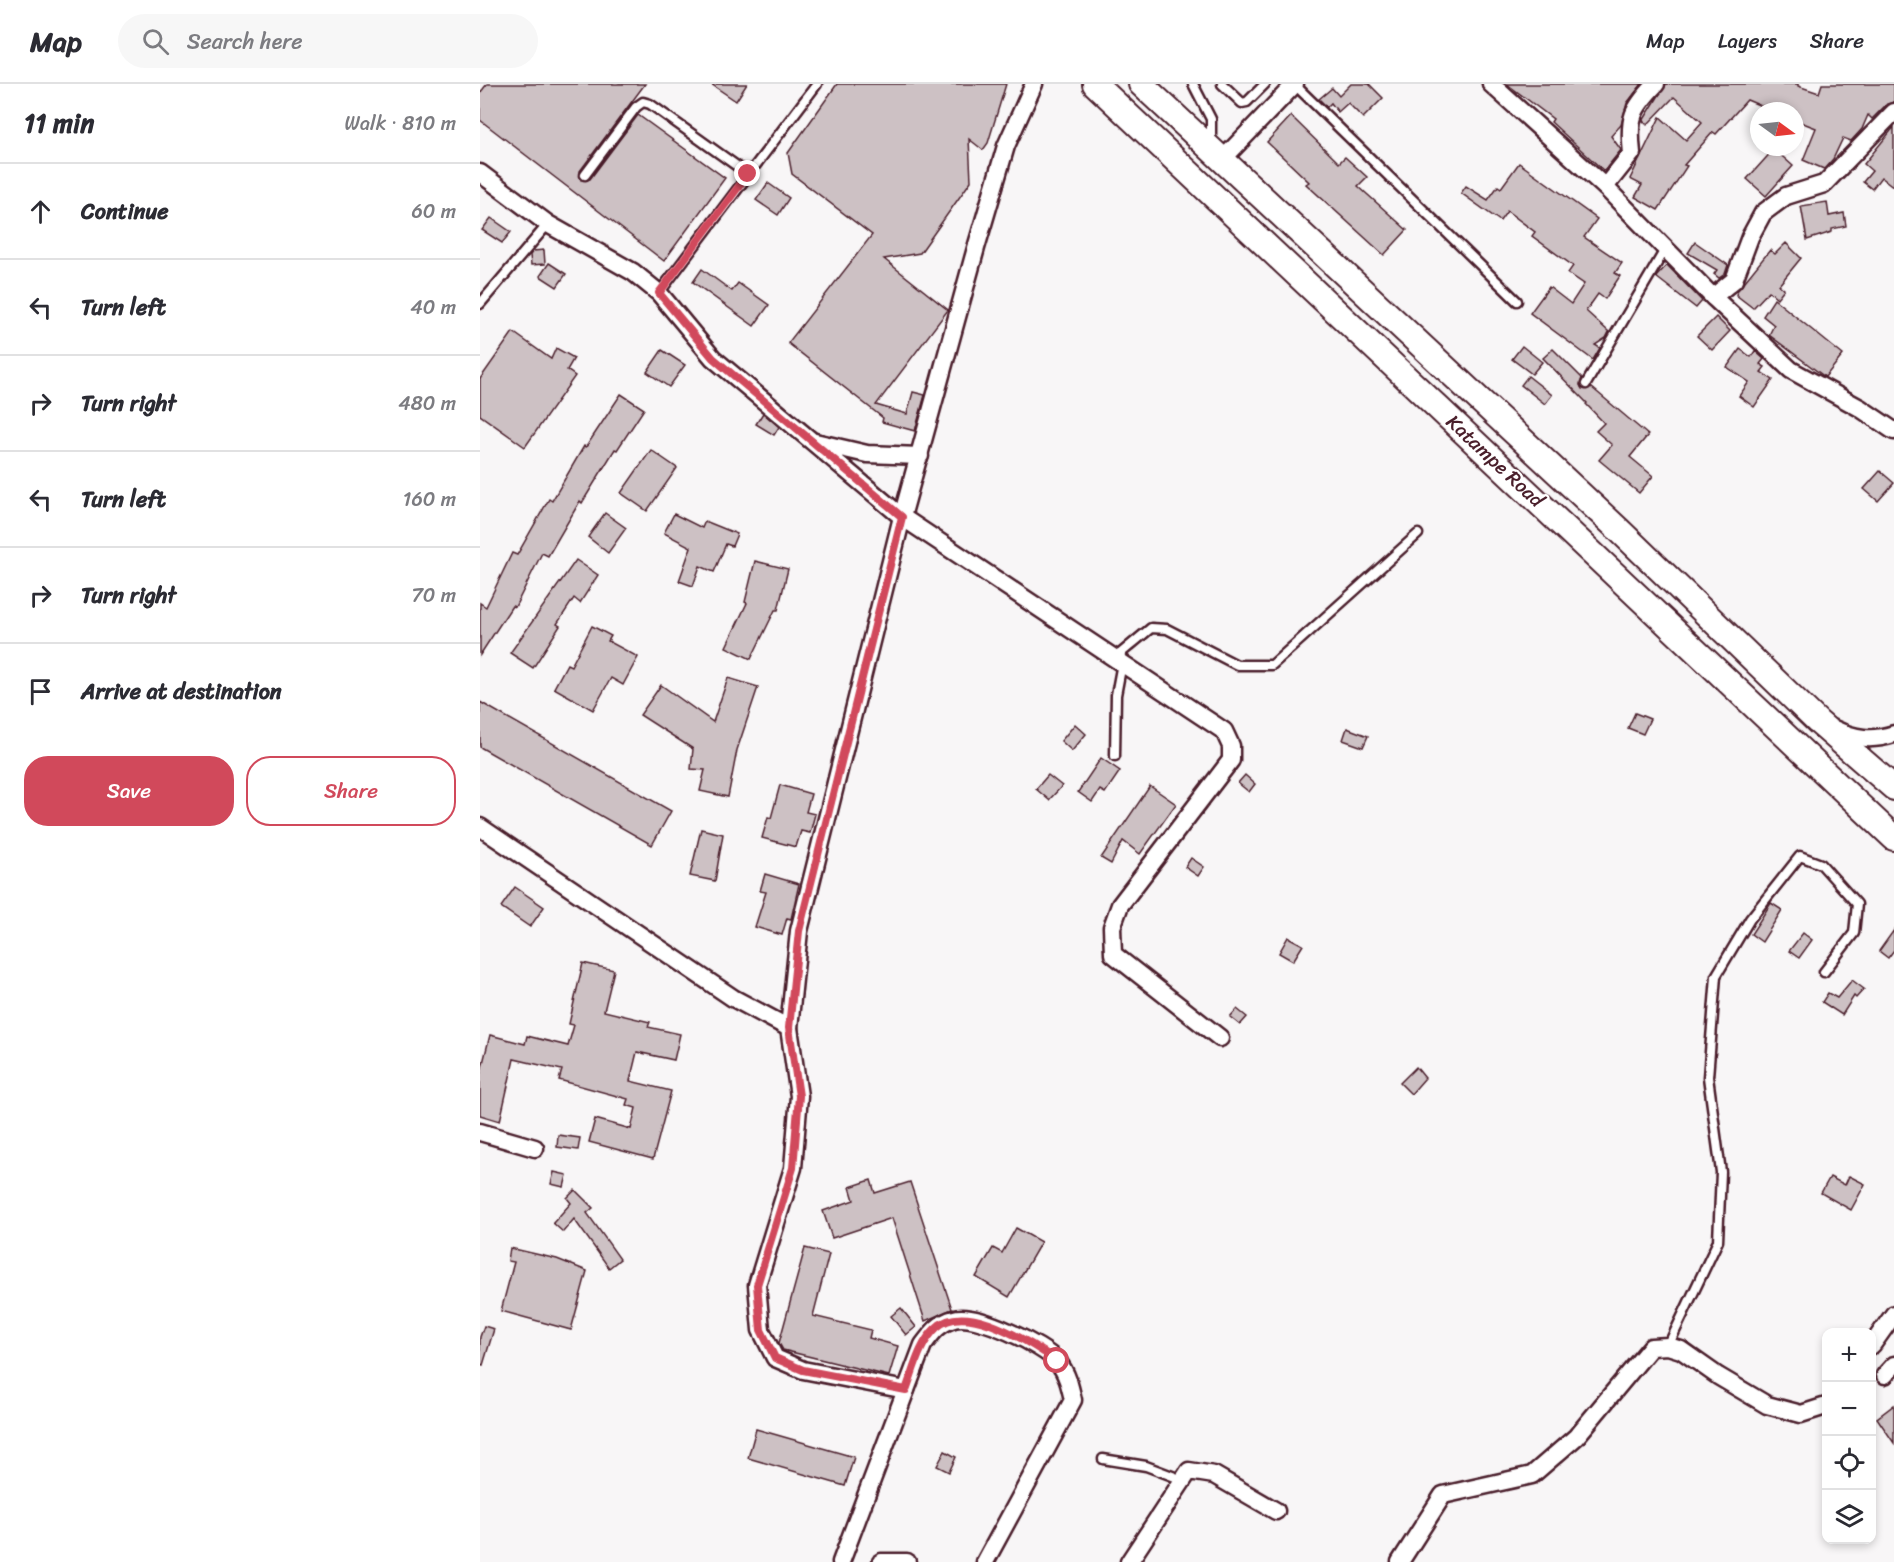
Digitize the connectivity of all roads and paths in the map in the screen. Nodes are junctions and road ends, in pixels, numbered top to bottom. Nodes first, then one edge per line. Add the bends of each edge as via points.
1 (817, 84) edge
2 (1034, 84) edge
3 (1095, 84) edge
4 (1141, 84) edge
5 (1193, 84) edge
6 (1222, 84) edge
7 (1265, 84) edge
8 (1295, 84) edge
9 (1656, 84) edge
10 (1498, 86) edge
11 (1894, 112) edge
12 (1216, 155) junction
13 (480, 173) edge
14 (748, 174) junction
15 (585, 175) dead end
16 (1605, 187) junction
17 (548, 224) junction
18 (1666, 248) junction
19 (659, 293) junction
20 (1713, 297) junction
21 (1517, 301) dead end
22 (480, 304) edge
23 (1586, 384) dead end
24 (1894, 431) edge
25 (812, 441) junction
26 (920, 456) junction
27 (902, 517) junction
28 (1418, 534) dead end
29 (1118, 661) junction
30 (1818, 722) junction
31 (1894, 734) edge
32 (1115, 756) dead end
33 (1894, 788) edge
34 (480, 827) edge
35 (1894, 838) edge
36 (1824, 972) dead end
37 (789, 1028) junction
38 (1220, 1038) dead end
39 (480, 1132) edge
40 (535, 1148) dead end
41 (1894, 1314) edge
42 (1876, 1339) edge
43 (1668, 1346) junction
44 (906, 1390) junction
45 (1822, 1408) edge
46 (1103, 1459) dead end
47 (1183, 1479) junction
48 (1276, 1511) dead end
49 (841, 1562) edge
50 (881, 1562) edge
51 (907, 1562) edge
52 (985, 1562) edge
53 (1130, 1562) edge
54 (1400, 1562) edge

1 - 14 lane
2 - 26 street via 1006,146
3 - 35 main road, Katampe Road
4 - 12 main road, Katampe Road
5 - 12 lane via 1211,119
6 - 7 lane via 1242,103
8 - 12 street
8 - 21 lane
9 - 16 street via 1632,112 1632,153
10 - 16 street
11 - 20 street via 1824,184 1786,196 1763,213 1734,280
12 - 30 main road, Katampe Road via 1619,530
13 - 17 street
14 - 15 lane via 644,102 636,107
14 - 19 lane
16 - 18 street
17 - 19 street via 633,272
17 - 22 lane
18 - 20 street
18 - 23 lane
19 - 25 street via 713,358
20 - 24 street via 1791,370
25 - 26 street via 867,454
25 - 27 street
26 - 27 street
27 - 29 street
27 - 37 street via 799,931
28 - 29 lane via 1272,665 1237,665 1167,629 1151,627
29 - 32 lane
29 - 38 street via 1224,731 1231,746 1231,760 1222,775 1120,904 1112,927 1113,954
30 - 31 street via 1852,738
30 - 33 main road, Katampe Road
34 - 37 street via 733,998
36 - 43 lane via 1854,933 1857,904 1821,864 1800,856 1750,919 1716,975 1708,1077 1721,1172 1718,1241
37 - 44 street via 799,1096 795,1144 786,1192 757,1285 761,1330 775,1358 803,1370
39 - 40 street
41 - 42 street
43 - 45 street via 1681,1350 1767,1405 1801,1414
43 - 54 street via 1651,1347 1576,1437 1532,1475 1443,1495
44 - 49 street
44 - 52 street via 923,1345 937,1326 966,1317 1022,1338 1057,1361 1068,1378 1073,1400
46 - 47 lane via 1146,1466
47 - 48 street via 1189,1471 1214,1475
47 - 53 street
50 - 51 street

